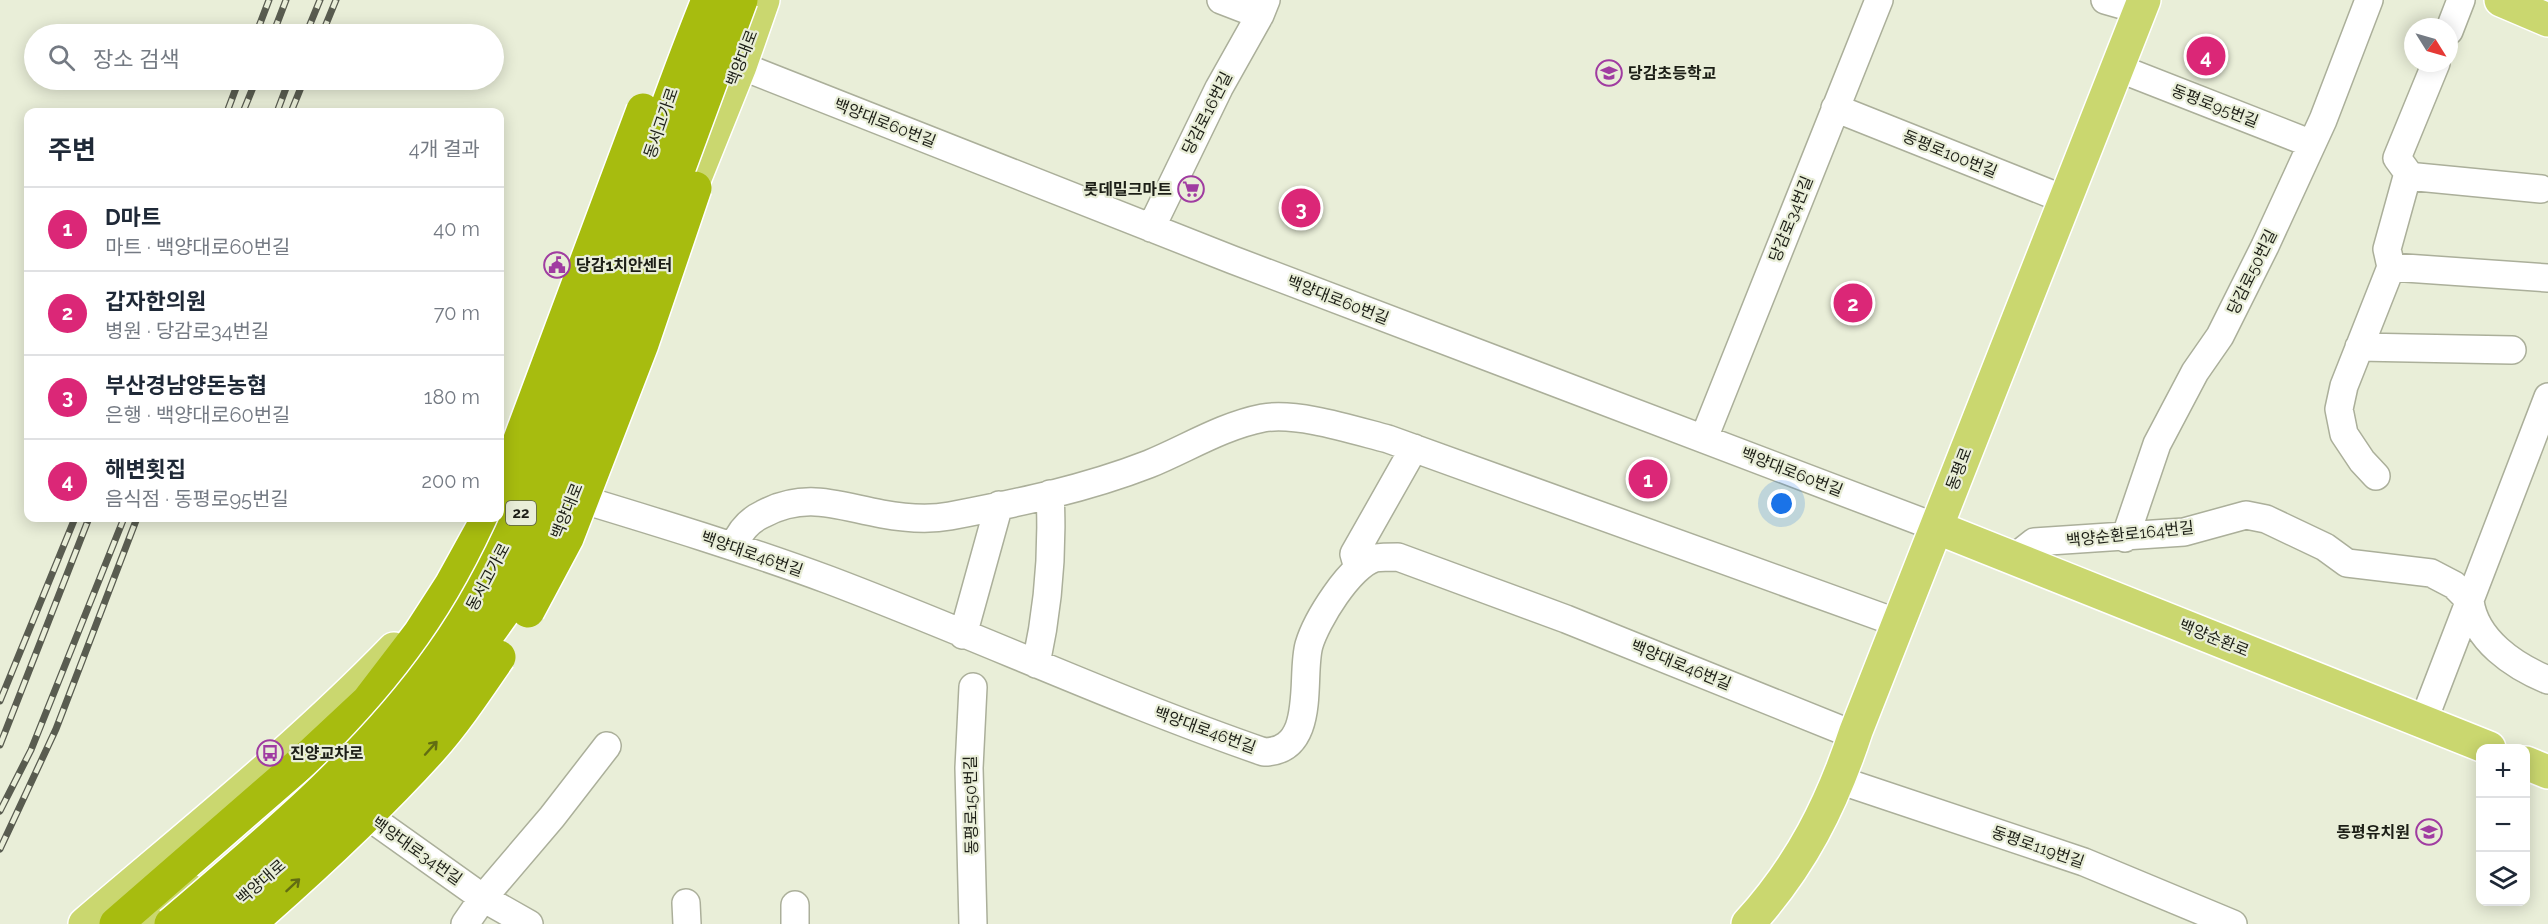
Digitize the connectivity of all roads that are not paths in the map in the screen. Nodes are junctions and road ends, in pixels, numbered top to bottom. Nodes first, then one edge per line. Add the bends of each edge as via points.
1 (741, 0) edge
2 (758, 0) edge
3 (764, 0) edge
4 (1221, 0) edge
5 (1879, 0) edge
6 (2105, 0) edge
7 (2369, 0) edge
8 (2462, 0) edge
9 (2502, 0) edge
10 (696, 1) edge
11 (2142, 5) edge
12 (1263, 8) edge
13 (2454, 18) edge
14 (2548, 20) edge
15 (690, 47) junction
16 (740, 66) junction
17 (2118, 68) junction
18 (2432, 72) edge
19 (1835, 108) junction
20 (648, 132) junction
21 (2312, 144) junction
22 (703, 155) junction
23 (2407, 176) junction
24 (2541, 189) dead end
25 (2066, 200) junction
26 (1151, 228) junction
27 (2391, 267) junction
28 (2548, 278) edge
29 (580, 320) junction
30 (2360, 347) junction
31 (2512, 350) dead end
32 (2548, 397) edge
33 (1704, 438) junction
34 (1414, 448) junction
35 (504, 473) edge
36 (2376, 476) dead end
37 (504, 482) edge
38 (1050, 494) junction
39 (574, 497) junction
40 (999, 505) junction
41 (479, 522) edge
42 (486, 522) edge
43 (1938, 528) junction
44 (2125, 538) junction
45 (734, 546) junction
46 (2015, 557) junction
47 (1358, 568) junction
48 (2470, 601) junction
49 (1898, 622) junction
50 (963, 635) junction
51 (1036, 664) junction
52 (2548, 680) edge
53 (973, 687) dead end
54 (2423, 722) junction
55 (1854, 735) junction
56 (2479, 744) edge
57 (607, 746) dead end
58 (2530, 765) edge
59 (2548, 772) edge
60 (1839, 780) junction
61 (351, 804) junction
62 (483, 898) junction
63 (2188, 914) edge
64 (85, 924) edge
65 (116, 924) edge
66 (149, 924) edge
67 (171, 924) edge
68 (209, 924) edge
69 (214, 924) edge
70 (249, 924) edge
71 (465, 924) edge
72 (530, 924) edge
73 (973, 924) edge
74 (1748, 924) edge
75 (2233, 924) edge

1 - 68 highway, 동서고가로 / 22, bridge via 573,455 508,606 417,728 325,825
70 -> 2 highway, bridge via 338,843 431,749 464,708 528,613 567,538 642,344
3 - 16 main road, 백양대로
4 - 12 street
5 - 19 street, 당감로34번길
6 - 11 street
7 - 21 street, 당감로50번길
8 - 13 street
9 - 14 main road
10 - 15 highway, 동서고가로 / 22, bridge
10 - 16 street, 백양대로60번길 via 703,49
10 - 20 main road
11 - 17 main road, 동평로
12 - 26 street, 당감로16번길
15 - 37 highway, bridge via 650,93
15 - 67 highway, 동서고가로 / 22, bridge via 545,455 482,593 399,712 303,808
16 - 22 main road, 백양대로
16 - 26 street, 백양대로60번길
17 - 21 street, 동평로95번길
17 - 25 main road, 동평로
18 - 23 street via 2397,158
19 - 25 street, 동평로100번길
19 - 33 street, 당감로34번길
20 - 22 main road via 671,120 685,120 701,132
20 - 29 main road
21 - 44 street, 당감로50번길 via 2220,336 2195,372 2157,444
22 - 39 main road, 백양대로 via 603,408
23 - 24 street
23 - 27 street via 2387,249
25 - 43 main road, 동평로
26 - 33 street, 백양대로60번길
27 - 28 street
27 - 30 street
29 - 35 main road
29 - 66 main road via 530,477 498,548 416,675 369,728 300,795
30 - 31 street
30 - 36 street via 2339,410 2344,434
32 - 48 street
33 - 43 street, 백양대로60번길
34 - 38 street via 1324,422 1264,418 1199,440 1105,480
34 - 47 street via 1354,554
34 - 49 street
38 - 40 street
38 - 51 street via 1052,532 1044,628
39 - 45 street, 백양대로46번길
39 - 61 main road, 백양대로 via 537,576 473,670
40 - 45 street via 915,518 825,501 797,501 750,520
40 - 50 street
41 - 64 main road via 454,569 405,637 335,709
42 - 65 highway via 420,633 368,701
43 - 46 main road, 백양순환로
43 - 49 main road, 동평로
44 - 46 street, 백양순환로164번길 via 2034,542
44 - 48 street, 백양순환로164번길 via 2184,532 2246,515 2266,519 2347,562 2431,573 2446,580
45 - 50 street, 백양대로46번길 via 830,580
46 - 54 main road, 백양순환로
47 - 51 street, 백양대로46번길 via 1323,616 1308,646 1305,705 1299,726 1286,745 1272,752 1197,729
47 - 55 street, 백양대로46번길 via 1375,558 1398,557 1566,619
48 - 52 street, 백양순환로164번길 via 2472,616 2496,648 2525,670
48 - 54 street
49 - 55 main road, 동평로
50 - 51 street, 백양대로46번길
53 - 73 street, 동평로150번길 via 969,768
54 - 56 main road, 백양순환로
55 - 60 main road, 동평로
57 - 62 street
58 - 59 main road
60 - 63 street, 동평로119번길 via 2084,862
60 - 74 main road, 동평로 via 1811,841
61 - 62 street, 백양대로34번길
61 - 69 main road, 백양대로
62 - 71 street
62 - 72 street, 백양대로34번길
63 - 75 street, 동평로119번길

